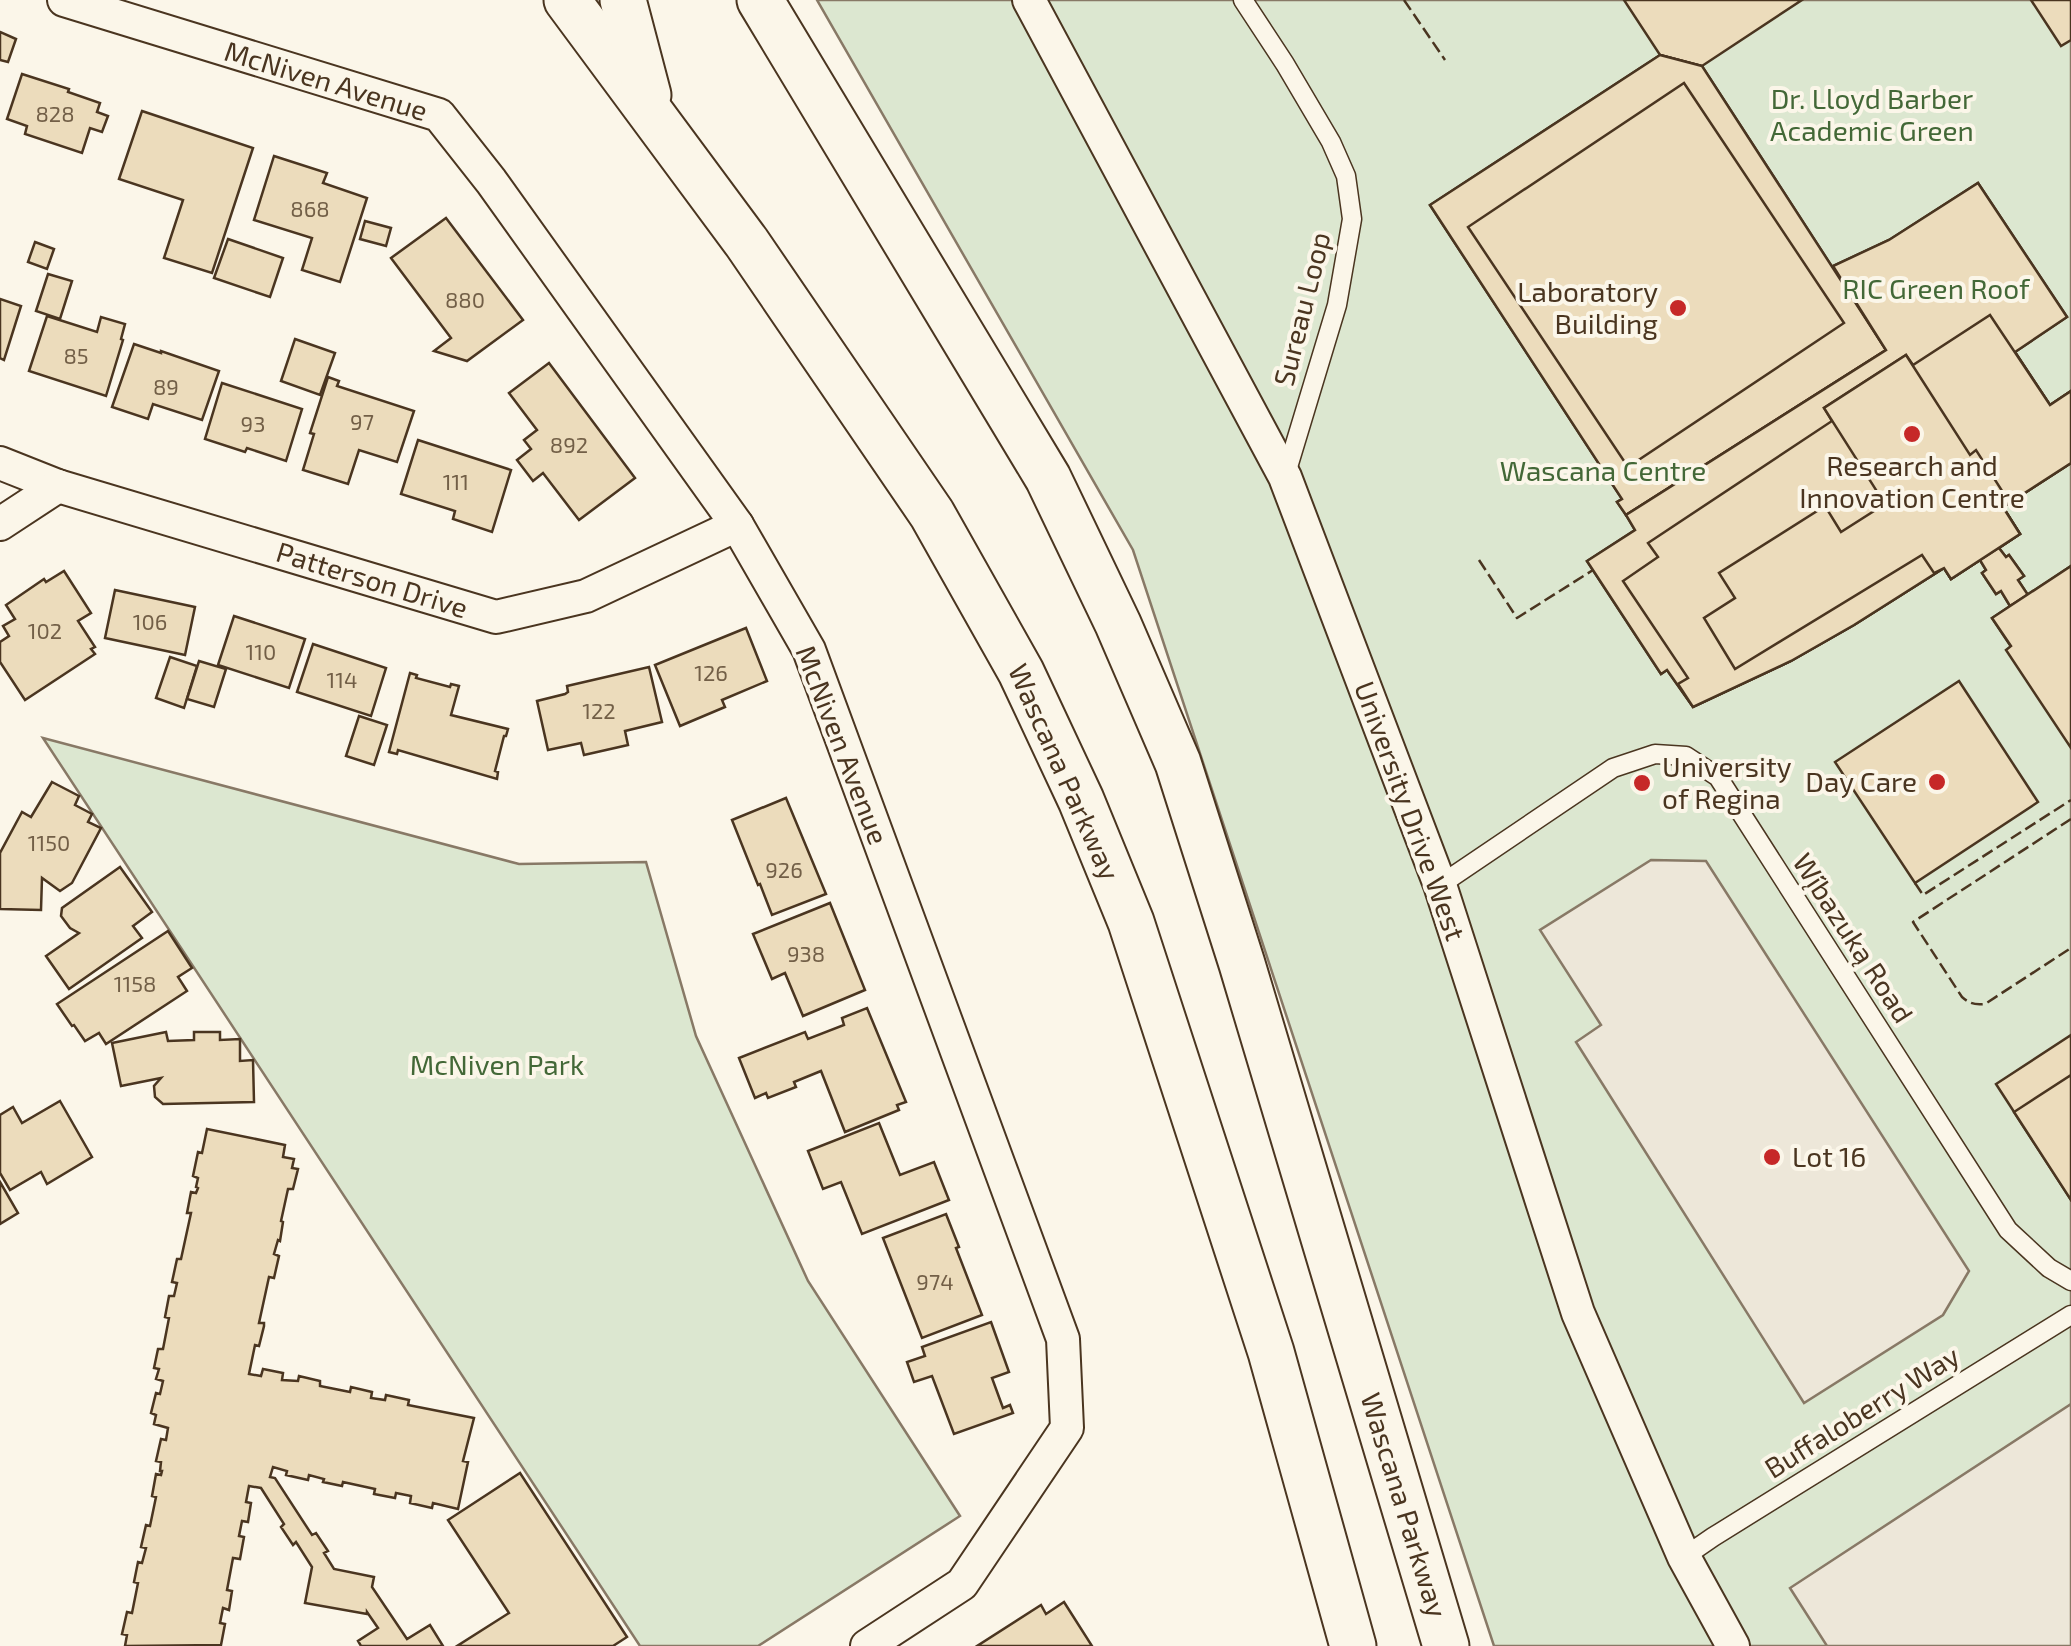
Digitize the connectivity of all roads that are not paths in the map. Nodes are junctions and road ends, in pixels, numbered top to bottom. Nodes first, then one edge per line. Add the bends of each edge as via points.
1 (64, 0) edge
2 (567, 0) edge
3 (622, 0) edge
4 (760, 0) edge
5 (1029, 0) edge
6 (1243, 0) edge
7 (653, 116) junction
8 (0, 463) edge
9 (1285, 477) junction
10 (58, 486) junction
11 (0, 524) edge
12 (737, 525) junction
13 (1440, 884) junction
14 (2071, 1282) edge
15 (2071, 1315) edge
16 (1684, 1558) junction
17 (867, 1646) edge
18 (1353, 1646) edge
19 (1446, 1646) edge
20 (1733, 1646) edge

1 - 12 street, McNiven Avenue via 439,114
2 - 7 main road, Wascana Parkway
3 - 7 main road
4 - 19 main road, Wascana Parkway via 1048,478 1178,763
5 - 9 street, University Drive West
6 - 9 lane, Sureau Loop via 1331,142 1346,176 1352,220 1336,305
7 - 18 main road, Wascana Parkway via 932,514 1021,672 1081,800 1130,922 1271,1352
8 - 10 street, Patterson Drive
9 - 13 street, University Drive West
10 - 11 street
10 - 12 street, Patterson Drive via 496,618 586,596
12 - 17 street, McNiven Avenue via 809,650 1063,1339 1067,1428 962,1584
13 - 14 lane, Wį́bazuką Road via 1613,768 1654,754 1686,756 1718,777 2008,1230
13 - 16 street, University Drive West via 1578,1312
15 - 16 lane, Buffaloberry Way
16 - 20 street, University Drive West

